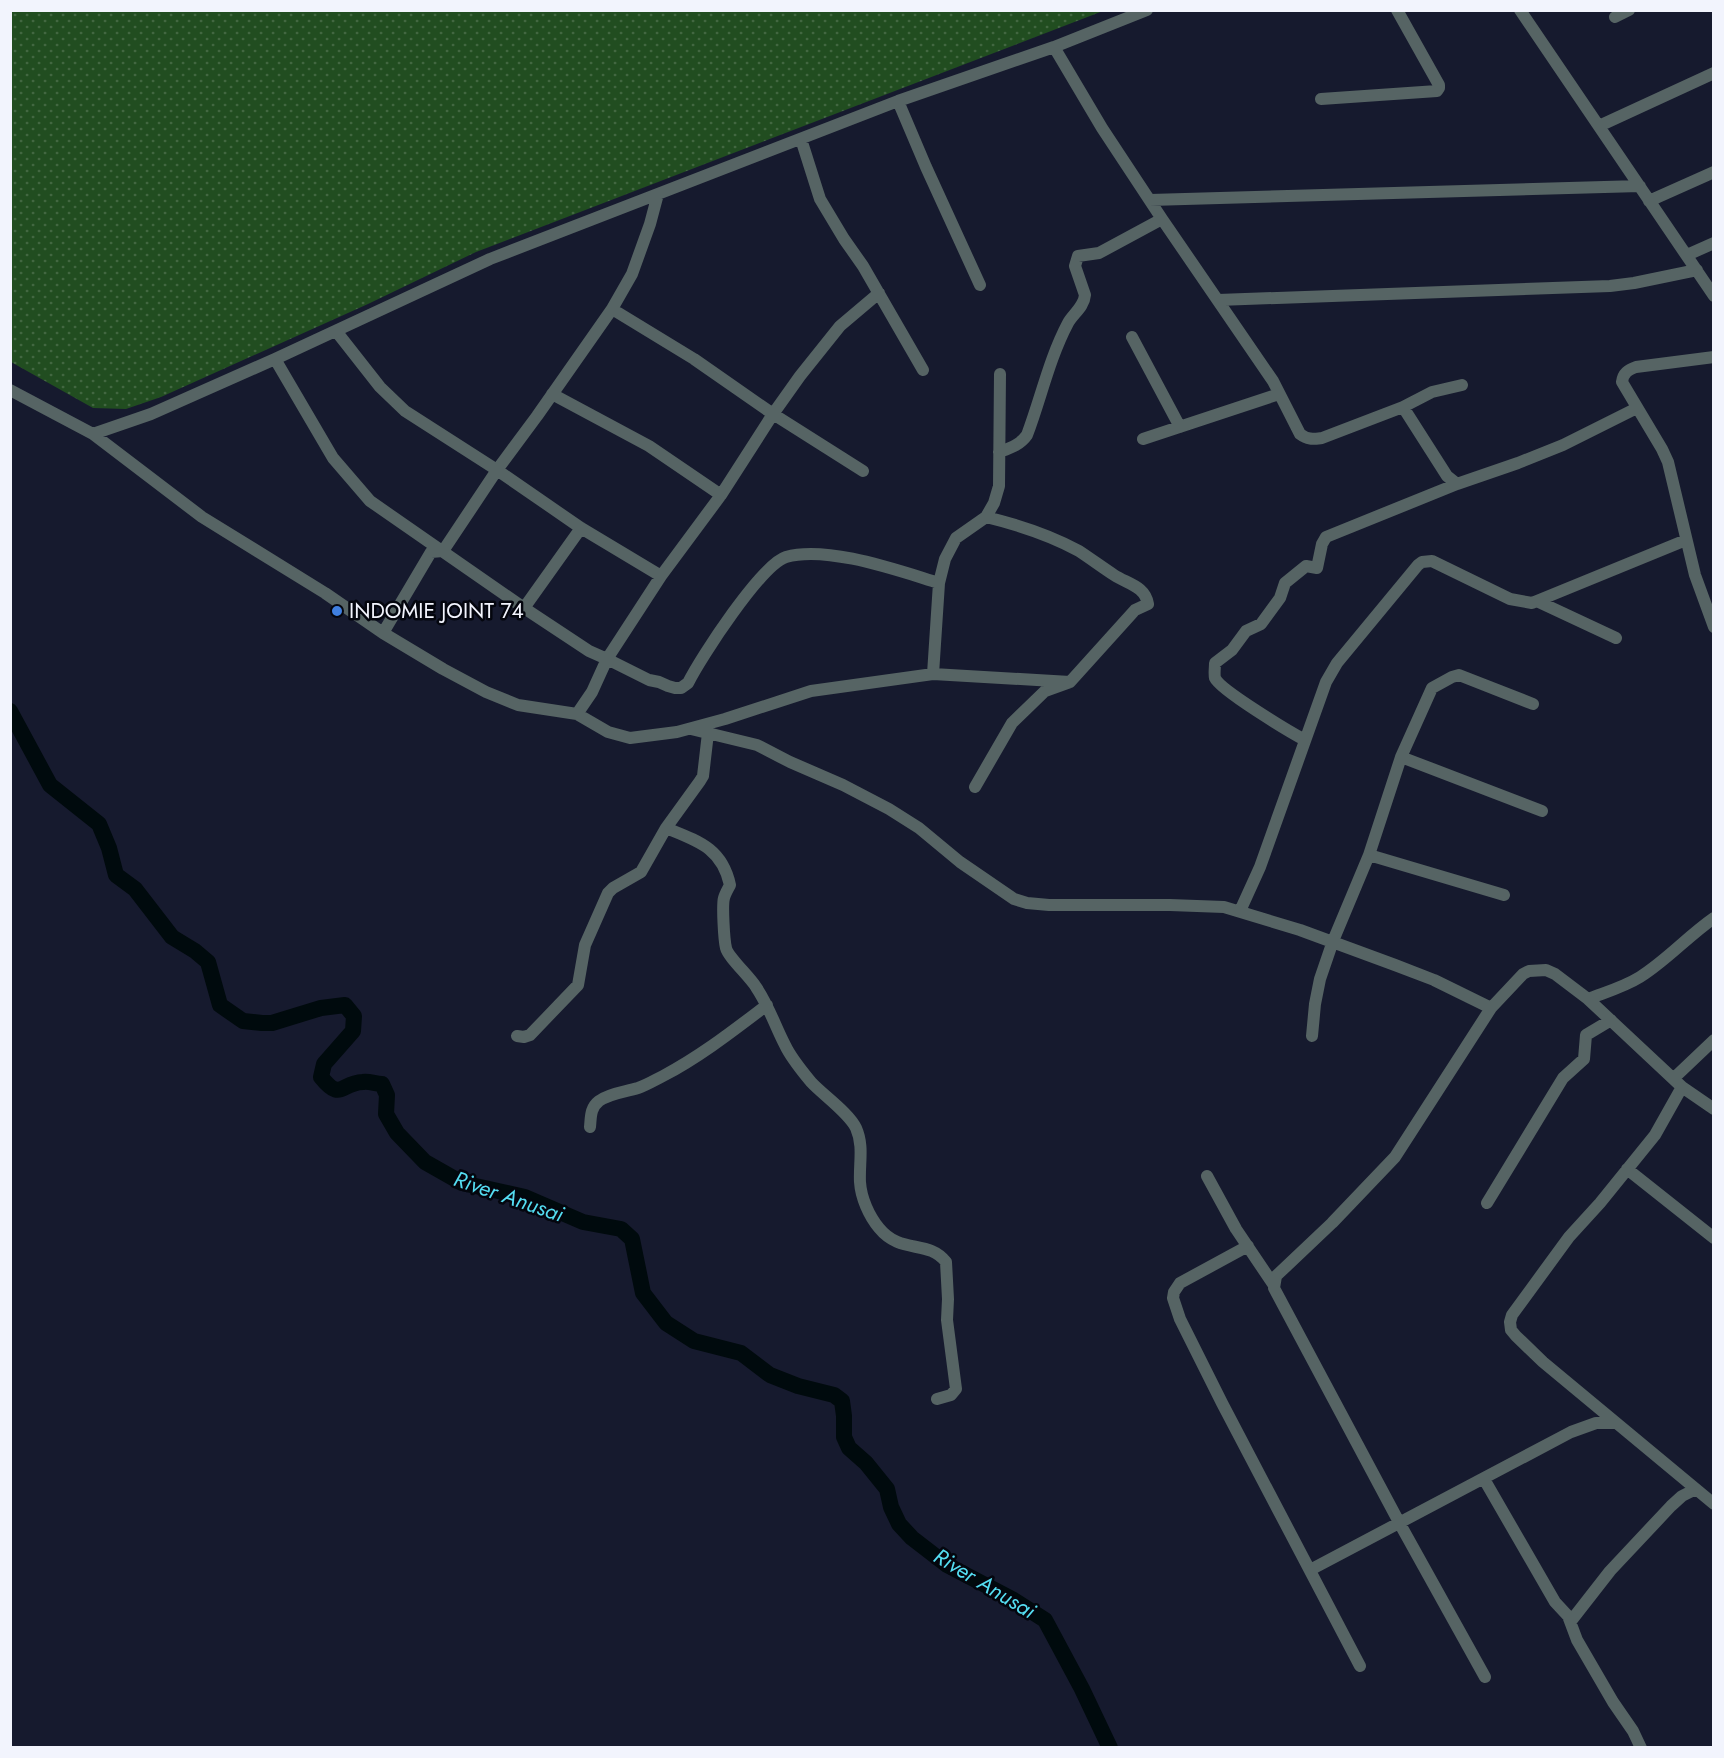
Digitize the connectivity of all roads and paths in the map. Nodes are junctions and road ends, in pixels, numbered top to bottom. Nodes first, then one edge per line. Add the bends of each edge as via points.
1 (1147, 10) edge
2 (1397, 10) edge
3 (1520, 10) edge
4 (1629, 10) edge
5 (1616, 17) dead end
6 (1054, 46) junction
7 (1713, 73) edge
8 (1321, 99) dead end
9 (898, 101) junction
10 (1599, 126) junction
11 (801, 139) junction
12 (1713, 172) edge
13 (1640, 186) junction
14 (658, 194) junction
15 (1150, 200) junction
16 (1649, 201) junction
17 (1162, 219) junction
18 (1713, 243) edge
19 (1687, 255) junction
20 (1697, 270) junction
21 (980, 285) dead end
22 (879, 293) junction
23 (1713, 296) edge
24 (1218, 300) junction
25 (612, 309) junction
26 (336, 331) junction
27 (1132, 337) dead end
28 (1713, 357) edge
29 (275, 359) junction
30 (923, 370) dead end
31 (1000, 374) dead end
32 (1462, 386) dead end
33 (10, 390) edge
34 (552, 394) junction
35 (1279, 394) junction
36 (1403, 406) junction
37 (1637, 408) junction
38 (773, 414) junction
39 (1180, 427) junction
40 (93, 434) junction
41 (1143, 439) dead end
42 (999, 452) junction
43 (497, 470) junction
44 (863, 471) dead end
45 (1456, 484) junction
46 (721, 495) junction
47 (986, 518) junction
48 (581, 528) junction
49 (1686, 540) junction
50 (443, 551) junction
51 (661, 576) junction
52 (939, 583) junction
53 (1539, 602) junction
54 (524, 608) junction
55 (1713, 627) edge
56 (383, 633) junction
57 (1616, 638) dead end
58 (607, 659) junction
59 (933, 674) junction
60 (1070, 682) junction
61 (1533, 704) dead end
62 (577, 714) junction
63 (690, 728) junction
64 (708, 733) junction
65 (1305, 740) junction
66 (1401, 757) junction
67 (975, 787) dead end
68 (1542, 811) dead end
69 (666, 828) junction
70 (1369, 855) junction
71 (1504, 895) dead end
72 (1240, 911) junction
73 (1713, 918) edge
74 (1333, 941) junction
75 (1588, 999) junction
76 (767, 1005) junction
77 (1491, 1008) junction
78 (1611, 1020) junction
79 (517, 1036) dead end
80 (1312, 1036) dead end
81 (1713, 1040) edge
82 (1678, 1083) junction
83 (1713, 1108) edge
84 (591, 1127) dead end
85 (1627, 1169) junction
86 (1207, 1176) dead end
87 (1487, 1203) dead end
88 (1713, 1238) edge
89 (1248, 1246) junction
90 (1274, 1284) junction
91 (937, 1399) dead end
92 (1616, 1423) junction
93 (1484, 1479) junction
94 (1696, 1489) junction
95 (1713, 1504) edge
96 (1400, 1524) junction
97 (1310, 1570) junction
98 (1571, 1621) junction
99 (1360, 1666) dead end
100 (1485, 1677) dead end
101 (1641, 1748) edge

1 - 6 street
2 - 8 street via 1439,85 1437,92
3 - 10 street
4 - 5 street
6 - 9 street
6 - 15 street
7 - 10 street
9 - 11 street
9 - 21 street
10 - 13 street
11 - 14 street
11 - 22 street via 820,199
12 - 16 street
13 - 15 street
13 - 16 street
14 - 25 street via 632,274
14 - 26 street via 490,259
15 - 17 street
16 - 19 street
17 - 24 street
17 - 42 street via 1099,253 1078,256 1075,266 1085,300 1069,322 1052,358 1027,435 1023,441
18 - 19 street
19 - 20 street
20 - 23 street
20 - 24 street via 1610,286
22 - 30 street
22 - 38 street via 840,326
24 - 35 street
25 - 34 street
25 - 38 street
26 - 29 street
26 - 43 street via 380,387 405,411
27 - 39 street
28 - 37 street via 1628,370 1622,382
29 - 40 street via 151,414
29 - 50 street via 333,458 353,483 370,501
31 - 42 street
32 - 36 street via 1432,392
33 - 40 street
34 - 43 street
34 - 46 street via 649,446
35 - 36 street via 1300,434 1312,440
35 - 39 street
36 - 45 street via 1446,476
37 - 45 street via 1563,445
37 - 49 street via 1668,462
38 - 44 street
38 - 46 street
39 - 41 street
40 - 56 street via 202,517
42 - 47 street via 999,486
43 - 48 street
43 - 50 street
45 - 65 street via 1326,537 1317,568 1306,567 1285,583 1280,598 1261,624 1246,631 1232,650 1215,663 1215,676 1228,690
46 - 51 street
47 - 52 street via 956,538
47 - 60 street via 1046,535 1078,551 1147,597 1148,604 1135,610
48 - 51 street
48 - 54 street
49 - 53 street
49 - 55 street
50 - 54 street
50 - 56 street via 432,552
51 - 58 street
52 - 58 street via 840,556 784,558 754,585 681,688 649,680
52 - 59 street
53 - 57 street
53 - 65 street via 1510,599 1432,561 1422,562 1337,663
54 - 58 street
56 - 62 street via 486,692 518,705
58 - 62 street
59 - 60 street
59 - 63 street via 811,691
60 - 67 street via 1045,691 1012,723
61 - 66 street via 1459,675 1452,676 1432,688
62 - 63 street via 608,732 630,738
63 - 64 street
64 - 69 street via 703,776
64 - 72 street via 757,745 889,809 1014,899 1049,905 1214,906
65 - 72 street via 1260,867
66 - 68 street
66 - 70 street
69 - 76 street via 701,843 723,863 730,885 724,899 727,951
69 - 79 street via 641,872 608,893 585,945 578,985 530,1035
70 - 71 street
70 - 74 street
72 - 74 street
73 - 75 street via 1640,977
74 - 77 street via 1434,980
74 - 80 street via 1320,979
75 - 77 street via 1555,974 1536,970 1523,974
75 - 78 street
76 - 84 street via 718,1042 664,1075 601,1100 593,1107
76 - 91 street via 800,1069 854,1125 861,1152 862,1195 876,1225 898,1243 932,1250 946,1262 947,1320 956,1389
77 - 90 street via 1395,1157 1276,1276
78 - 82 street
78 - 87 street via 1586,1035 1584,1059 1563,1078
81 - 82 street
82 - 83 street
82 - 85 street via 1654,1135
85 - 88 street
85 - 92 street via 1569,1237 1510,1322 1523,1343
86 - 89 street
89 - 90 street
89 - 97 street via 1180,1283 1173,1298 1222,1403
90 - 96 street
92 - 93 street via 1596,1423 1570,1432
92 - 94 street
93 - 96 street
93 - 98 street via 1555,1602
94 - 95 street
94 - 98 street via 1671,1506 1610,1571
96 - 97 street
96 - 100 street
97 - 99 street
98 - 101 street via 1577,1640

